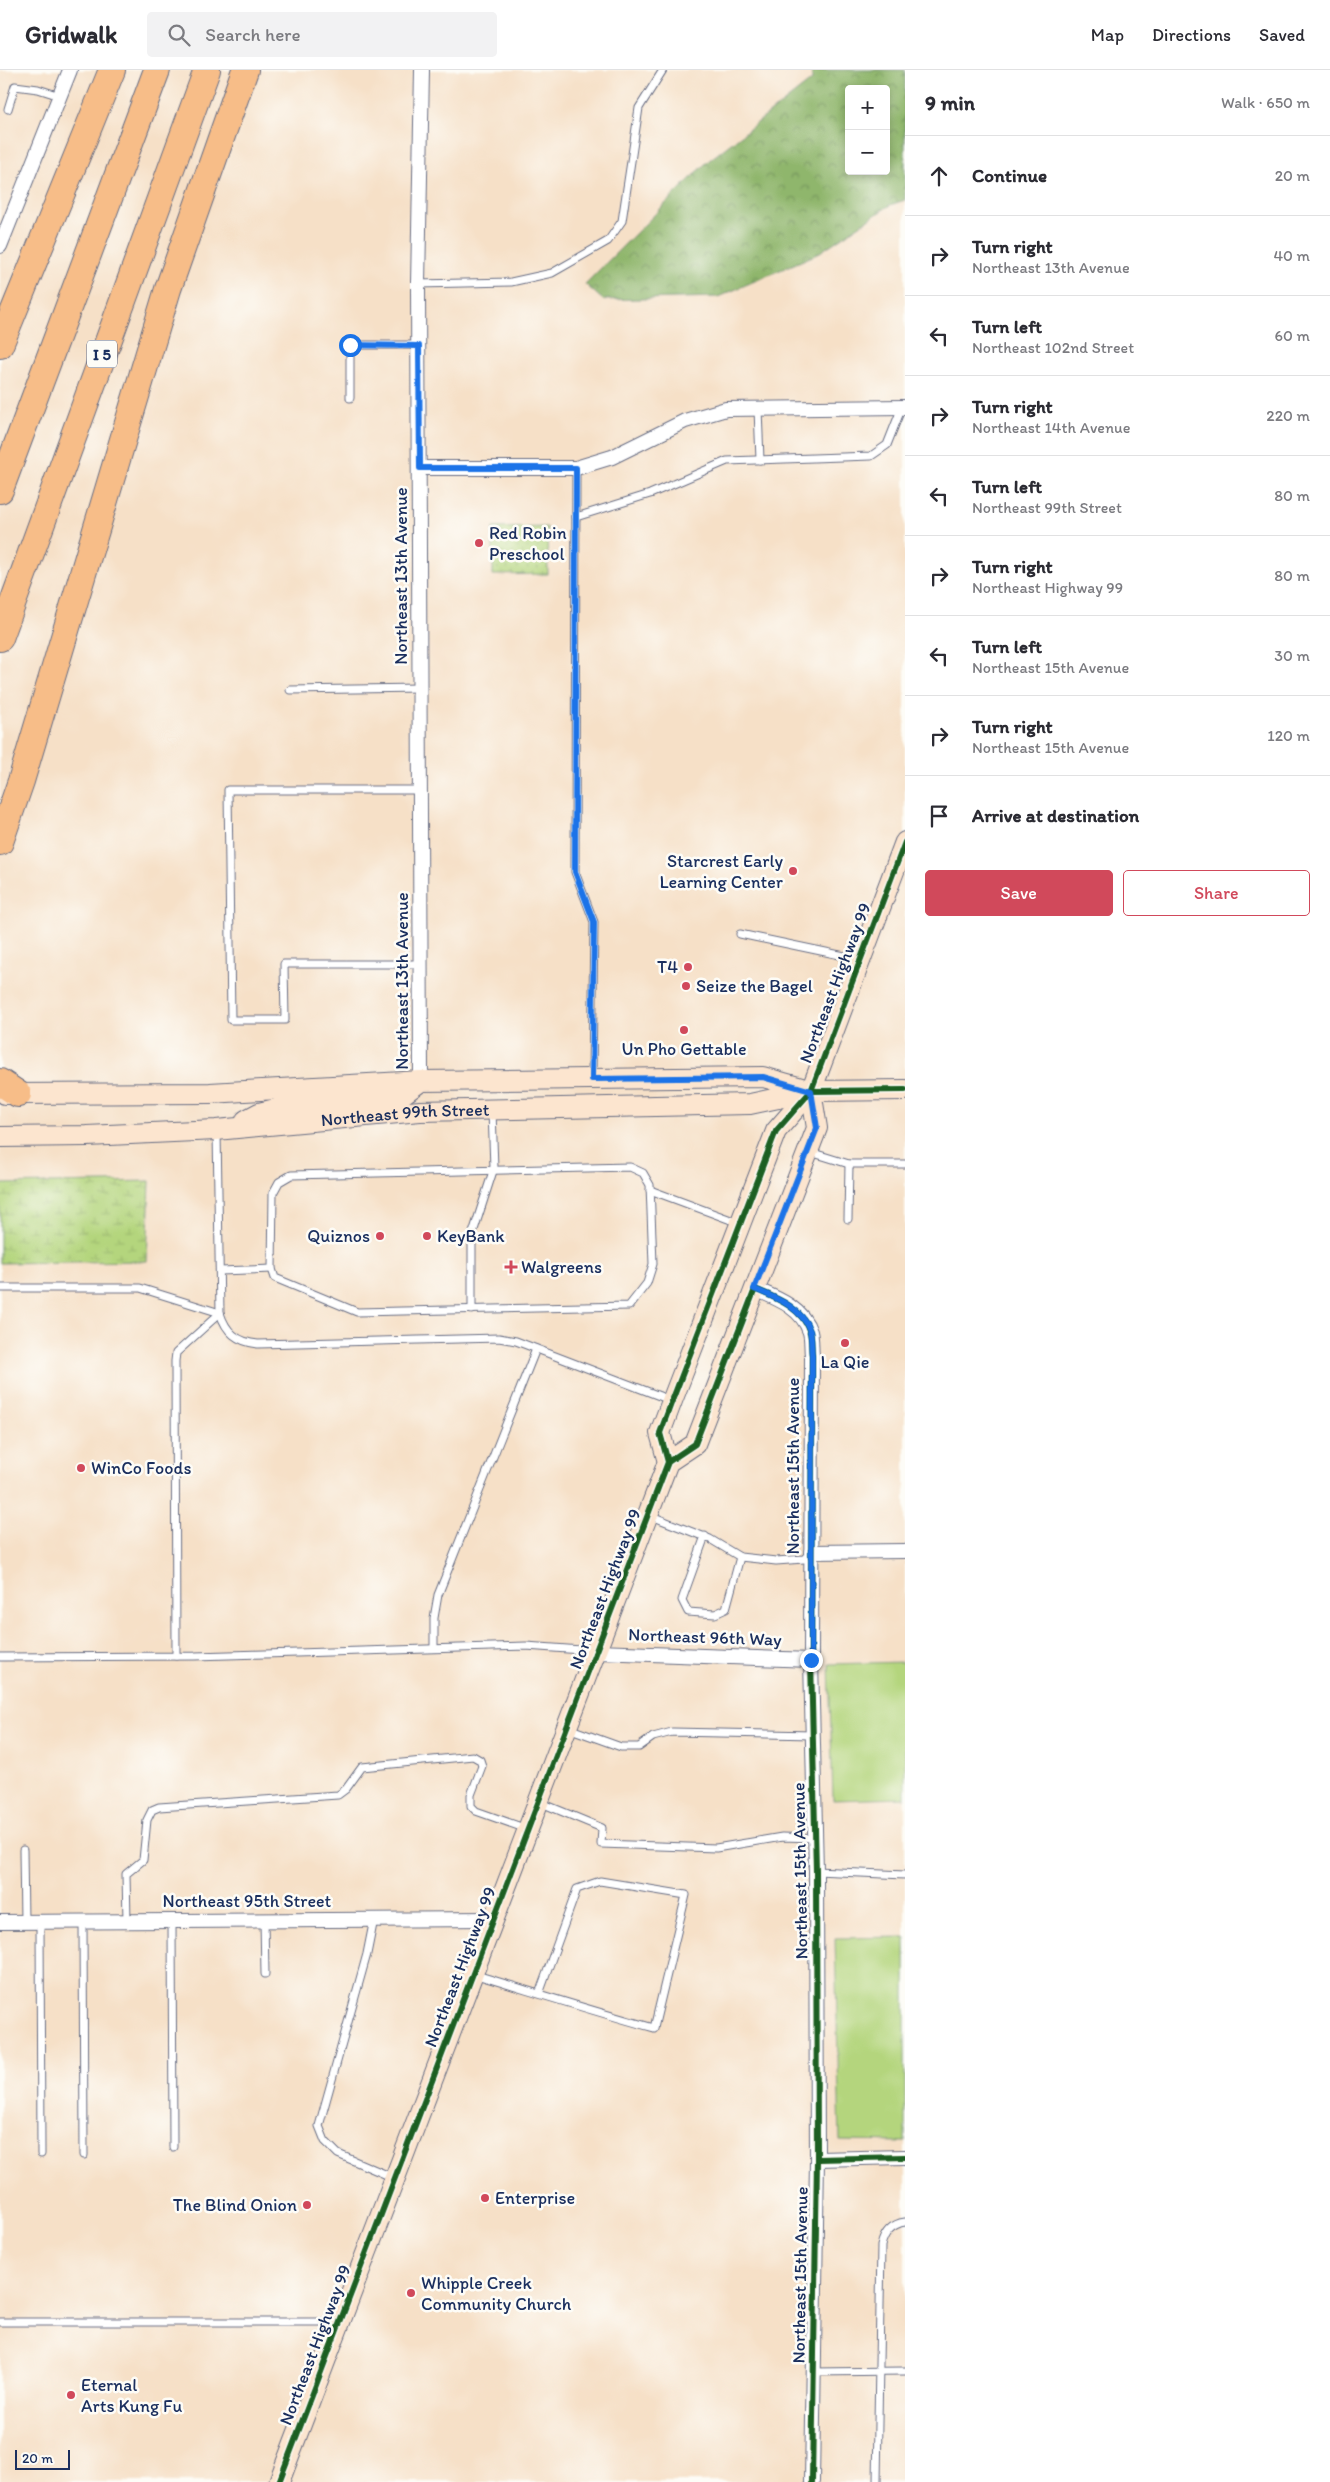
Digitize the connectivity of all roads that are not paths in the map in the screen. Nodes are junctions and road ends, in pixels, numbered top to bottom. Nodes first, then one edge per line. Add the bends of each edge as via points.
1 (70, 70) edge
2 (112, 70) edge
3 (157, 70) edge
4 (207, 70) edge
5 (245, 70) edge
6 (422, 70) edge
7 (663, 70) edge
8 (60, 96) junction
9 (8, 109) dead end
10 (0, 246) edge
11 (418, 284) junction
12 (0, 345) edge
13 (419, 346) junction
14 (350, 398) dead end
15 (903, 406) edge
16 (758, 409) junction
17 (760, 460) junction
18 (420, 468) junction
19 (576, 468) junction
20 (0, 490) edge
21 (576, 517) junction
22 (0, 638) edge
23 (420, 688) junction
24 (290, 690) dead end
25 (420, 790) junction
26 (0, 842) edge
27 (905, 842) edge
28 (740, 934) dead end
29 (860, 959) junction
30 (420, 964) junction
31 (592, 1079) junction
32 (421, 1081) junction
33 (6, 1090) edge
34 (905, 1090) edge
35 (811, 1091) junction
36 (492, 1109) junction
37 (223, 1129) junction
38 (0, 1137) edge
39 (808, 1151) junction
40 (850, 1164) junction
41 (905, 1164) edge
42 (494, 1168) junction
43 (650, 1190) junction
44 (848, 1219) dead end
45 (740, 1224) junction
46 (272, 1269) junction
47 (220, 1271) junction
48 (0, 1288) edge
49 (754, 1289) junction
50 (472, 1310) junction
51 (220, 1312) junction
52 (536, 1349) junction
53 (672, 1401) junction
54 (668, 1462) junction
55 (649, 1515) junction
56 (705, 1536) junction
57 (905, 1551) edge
58 (811, 1552) junction
59 (740, 1557) junction
60 (434, 1648) junction
61 (598, 1652) junction
62 (176, 1656) junction
63 (0, 1657) edge
64 (811, 1660) junction
65 (568, 1728) junction
66 (812, 1734) junction
67 (539, 1802) junction
68 (529, 1829) junction
69 (815, 1838) junction
70 (23, 1850) dead end
71 (816, 1870) junction
72 (905, 1875) edge
73 (374, 1919) junction
74 (494, 1919) junction
75 (172, 1920) junction
76 (264, 1920) junction
77 (83, 1921) junction
78 (126, 1921) junction
79 (0, 1922) edge
80 (24, 1922) junction
81 (40, 1922) junction
82 (265, 1974) dead end
83 (473, 1974) junction
84 (539, 1994) junction
85 (173, 2147) dead end
86 (41, 2154) dead end
87 (84, 2155) dead end
88 (905, 2157) edge
89 (817, 2159) junction
90 (395, 2179) junction
91 (905, 2222) edge
92 (0, 2322) edge
93 (340, 2322) junction
94 (879, 2371) junction
95 (905, 2371) edge
96 (814, 2372) junction
97 (279, 2482) edge
98 (812, 2482) edge
99 (878, 2482) edge

1 - 8 street
2 - 12 highway
3 - 20 highway
4 - 22 highway, I 5
5 - 26 highway via 168,289 22,781
6 - 11 street, Northeast 13th Avenue
7 - 11 lane via 639,108 622,220 608,241 552,273 511,282
8 - 9 lane via 14,86
8 - 10 street
11 - 13 street, Northeast 13th Avenue
13 - 14 lane via 350,345
13 - 18 street, Northeast 13th Avenue
15 - 16 street
15 - 17 lane via 887,445 872,456
16 - 17 lane
16 - 19 street via 726,409 685,421 612,457
17 - 21 lane via 727,461 650,494
18 - 19 street
18 - 23 street, Northeast 13th Avenue
19 - 21 lane
21 - 31 lane via 575,872 594,922
23 - 24 lane
23 - 25 street, Northeast 13th Avenue
25 - 30 street, Northeast 13th Avenue
25 - 30 lane via 228,790 230,1020 284,1020 284,964
27 - 29 main road, Northeast Highway 99
28 - 29 lane
29 - 35 main road, Northeast Highway 99
30 - 32 street, Northeast 13th Avenue
31 - 32 main road, Northeast 99th Street
31 - 35 main road, Northeast 99th Street via 763,1077
32 - 33 main road, Northeast 99th Street via 210,1093
32 - 37 main road via 395,1100 284,1107
34 - 35 main road, Northeast 99th Street
35 - 36 main road, Northeast 99th Street via 750,1104
35 - 39 main road, Northeast Highway 99 via 817,1128
35 - 45 main road, Northeast Highway 99 via 776,1131
36 - 37 main road, Northeast 99th Street via 420,1111
36 - 42 lane
37 - 38 main road, Northeast 99th Street
37 - 47 lane
39 - 40 lane
39 - 49 main road, Northeast Highway 99
40 - 41 lane
40 - 44 lane
42 - 43 lane via 630,1167 646,1176
42 - 46 lane via 286,1176 277,1184 273,1194
42 - 50 lane via 472,1236
43 - 45 lane
43 - 50 lane via 653,1264 647,1283 628,1306
45 - 53 main road, Northeast Highway 99
46 - 47 lane
46 - 50 lane via 275,1278 357,1312
47 - 51 lane
48 - 51 lane via 140,1288
49 - 54 main road, Northeast Highway 99 via 695,1444
49 - 58 street, Northeast 15th Avenue via 796,1310 810,1331
51 - 52 lane via 231,1334 250,1343 499,1338
51 - 62 lane via 176,1353
52 - 53 lane
52 - 60 lane via 438,1595
53 - 54 main road, Northeast Highway 99 via 660,1433
54 - 55 main road, Northeast Highway 99
55 - 56 lane
55 - 61 main road, Northeast Highway 99
56 - 59 lane
56 - 59 lane via 682,1600 688,1612 715,1614 726,1609
57 - 58 street
58 - 59 lane via 804,1559 776,1562
58 - 64 street, Northeast 15th Avenue
60 - 61 lane via 526,1646
60 - 62 lane
61 - 64 street, Northeast 96th Way
61 - 65 main road, Northeast Highway 99
62 - 63 lane
64 - 66 street, Northeast 15th Avenue
65 - 66 lane via 621,1746 639,1747 653,1737 672,1732
65 - 67 main road, Northeast Highway 99
66 - 69 street, Northeast 15th Avenue
67 - 68 main road, Northeast Highway 99
67 - 69 lane via 602,1828 602,1844 716,1848 782,1837
68 - 74 main road, Northeast Highway 99
68 - 78 lane via 476,1811 471,1806 471,1795 482,1766 480,1760 473,1756 362,1767 338,1795 159,1807 152,1810 147,1820 143,1860 126,1874
69 - 71 street, Northeast 15th Avenue
70 - 80 lane
71 - 72 lane
71 - 89 street, Northeast 15th Avenue
73 - 74 street, Northeast 95th Street
73 - 76 street, Northeast 95th Street
73 - 90 lane via 319,2126 324,2141 338,2154
74 - 83 main road, Northeast Highway 99
75 - 76 street, Northeast 95th Street
75 - 78 street, Northeast 95th Street
75 - 85 lane
76 - 82 lane
77 - 78 street, Northeast 95th Street
77 - 81 street, Northeast 95th Street
77 - 87 lane
79 - 80 street, Northeast 95th Street
80 - 81 street, Northeast 95th Street
81 - 86 lane
83 - 84 lane
83 - 90 main road, Northeast Highway 99
84 - 84 lane via 654,2028 686,1895 600,1881 577,1889
88 - 89 street
89 - 96 street, Northeast 15th Avenue
90 - 93 main road, Northeast Highway 99
91 - 94 lane via 890,2228 881,2246
92 - 93 lane
93 - 97 main road, Northeast Highway 99
94 - 95 lane
94 - 96 lane
94 - 99 lane
96 - 98 street, Northeast 15th Avenue

